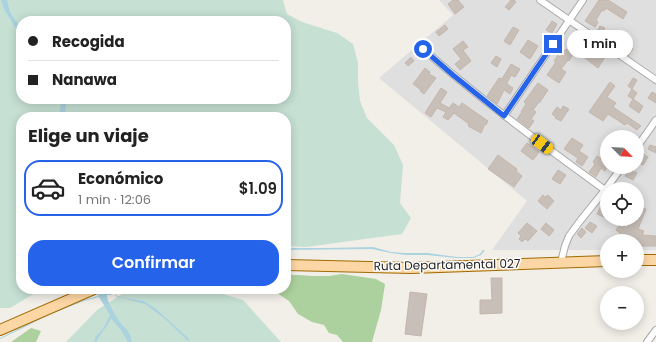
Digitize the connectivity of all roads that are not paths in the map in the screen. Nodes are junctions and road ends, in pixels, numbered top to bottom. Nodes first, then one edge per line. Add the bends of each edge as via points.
1 (540, 0) edge
2 (583, 0) edge
3 (569, 20) junction
4 (423, 49) dead end
5 (656, 80) edge
6 (504, 116) junction
7 (656, 120) edge
8 (644, 137) edge
9 (600, 186) edge
10 (600, 196) edge
11 (644, 260) edge
12 (656, 260) edge
13 (600, 261) edge
14 (561, 262) junction
15 (291, 265) edge
16 (83, 294) edge
17 (0, 330) edge
18 (656, 330) edge
19 (647, 342) edge

1 - 3 street
2 - 3 street
3 - 5 street
3 - 6 street
4 - 6 street
6 - 9 street
7 - 8 street
10 - 14 street via 569,236
11 - 12 main road
13 - 14 main road, Ruta Departamental 027
14 - 15 main road, Ruta Departamental 027 via 411,268
16 - 17 main road
18 - 19 street

